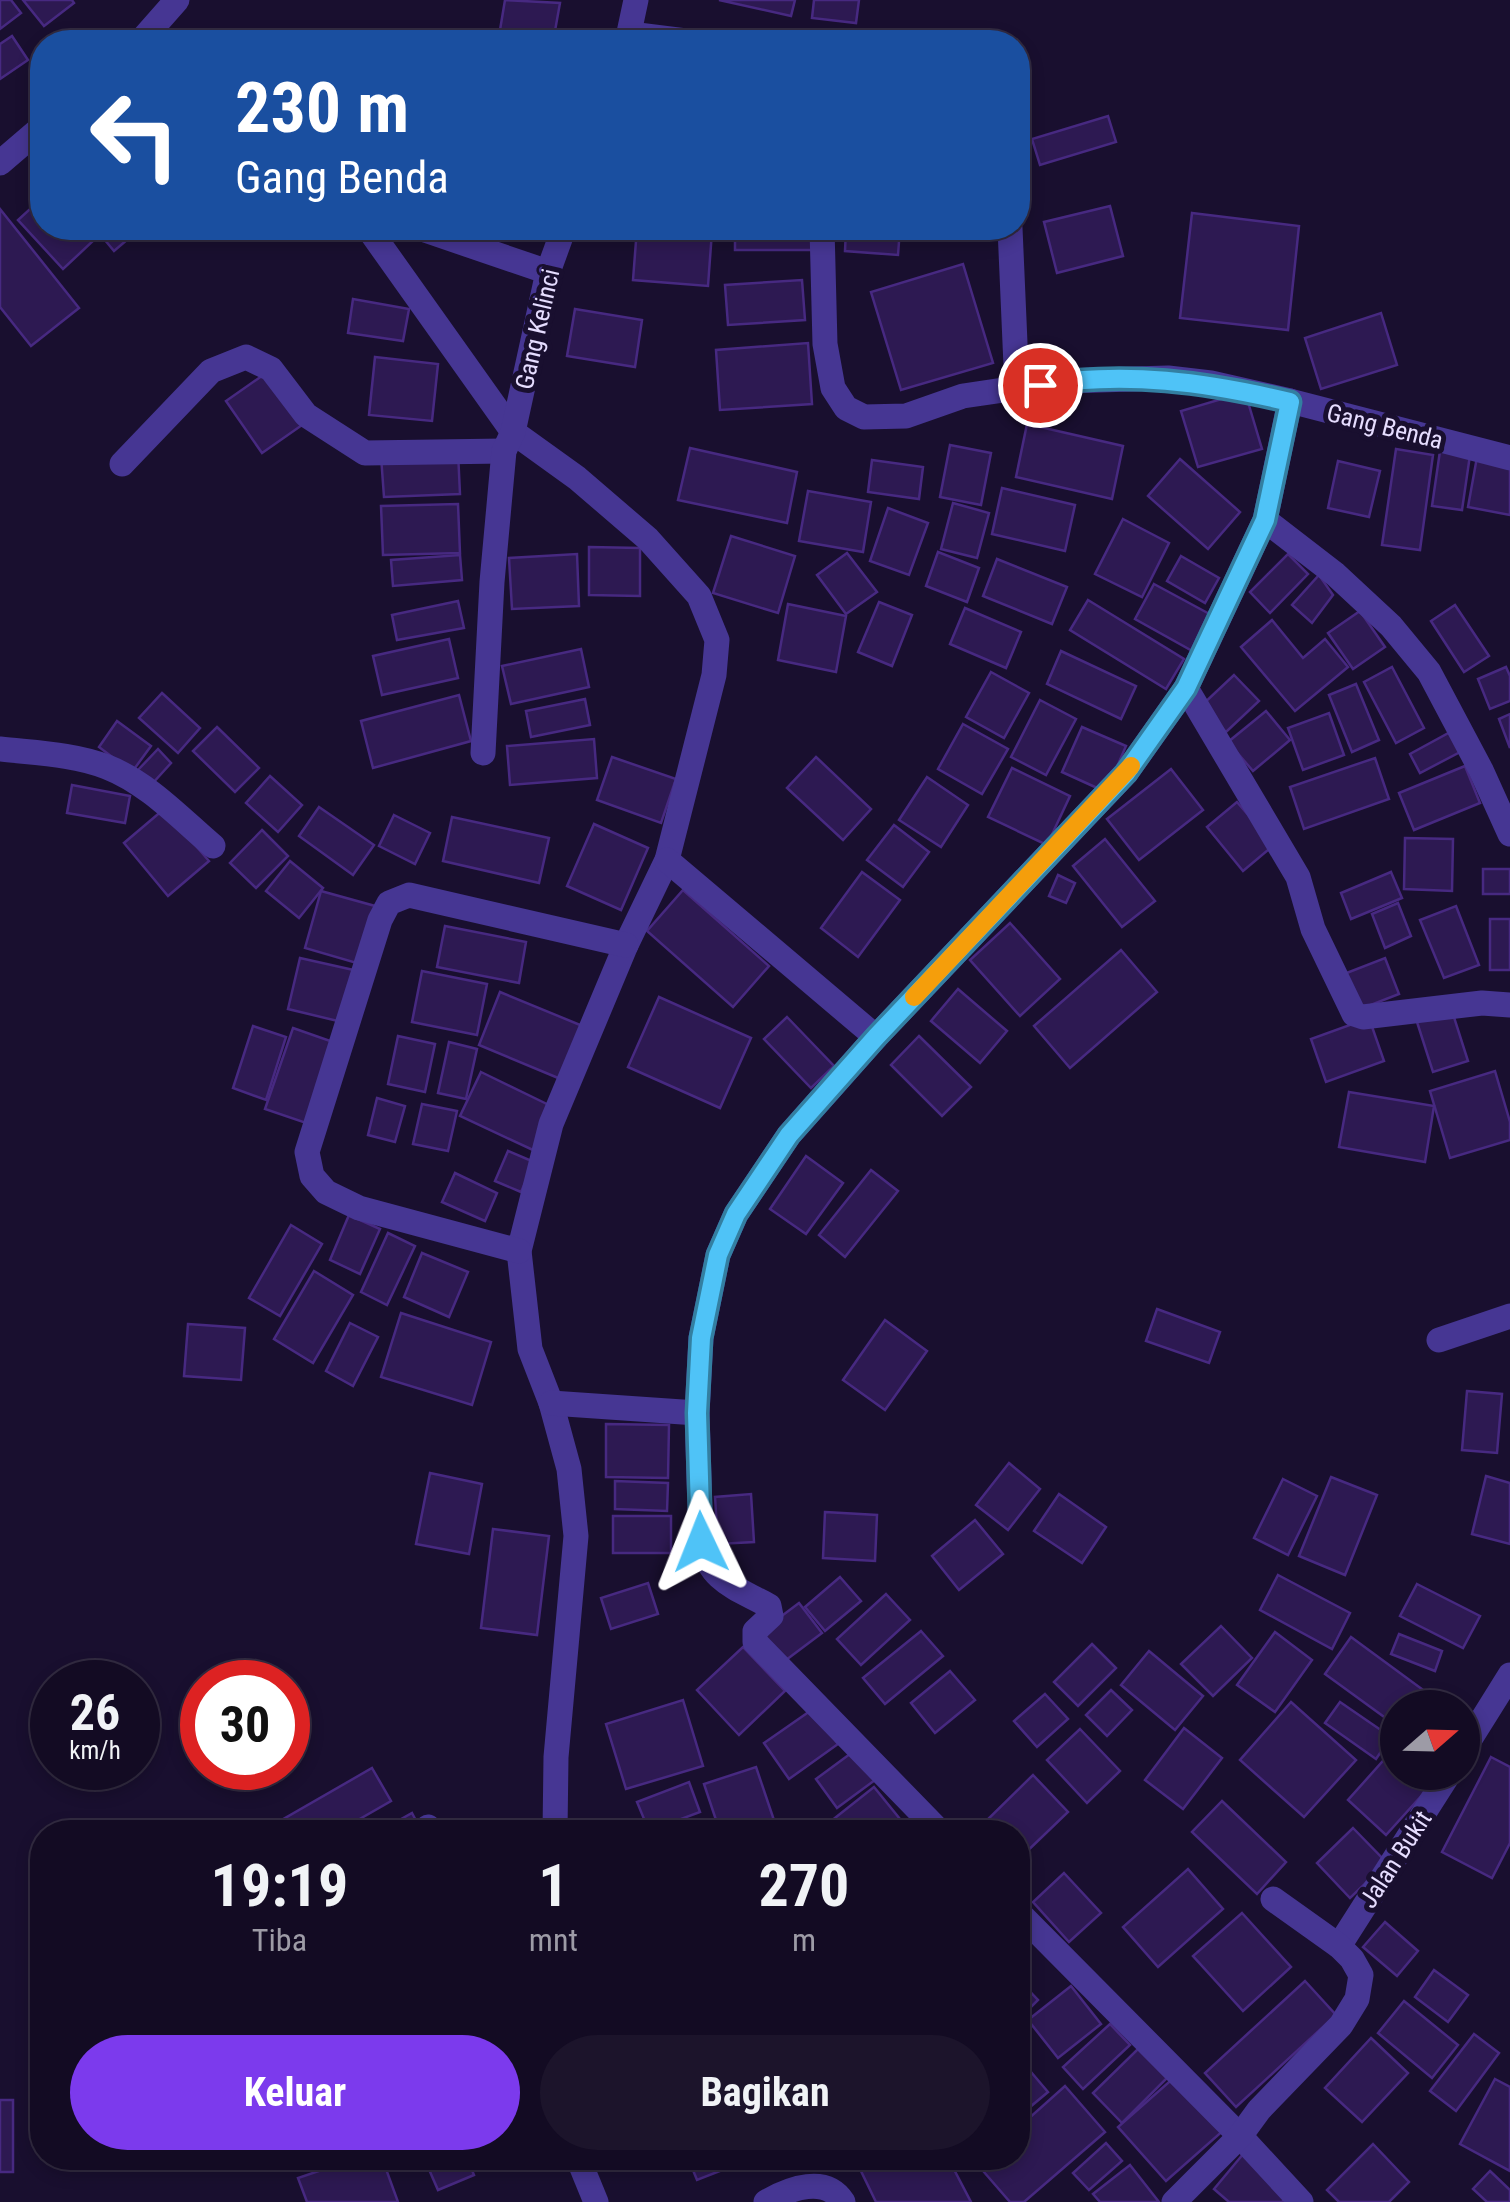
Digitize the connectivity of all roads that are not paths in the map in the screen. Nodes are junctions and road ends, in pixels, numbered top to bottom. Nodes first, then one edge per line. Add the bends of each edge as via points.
1 (177, 0) edge
2 (636, 0) edge
3 (151, 30) edge
4 (630, 30) edge
5 (30, 137) edge
6 (0, 163) edge
7 (376, 240) edge
8 (454, 240) edge
9 (560, 240) edge
10 (822, 240) edge
11 (1011, 240) edge
12 (548, 272) junction
13 (1017, 389) junction
14 (1290, 402) junction
15 (508, 442) junction
16 (1510, 458) edge
17 (122, 464) dead end
18 (1265, 520) junction
19 (1186, 688) junction
20 (0, 749) edge
21 (484, 753) dead end
22 (1510, 834) edge
23 (212, 846) dead end
24 (667, 860) junction
25 (626, 944) junction
26 (1510, 1005) edge
27 (876, 1037) junction
28 (519, 1250) junction
29 (1510, 1316) edge
30 (1439, 1340) dead end
31 (552, 1403) junction
32 (697, 1413) junction
33 (1510, 1674) edge
34 (1480, 1723) edge
35 (1439, 1790) edge
36 (555, 1820) edge
37 (928, 1820) edge
38 (1273, 1899) dead end
39 (1030, 1924) edge
40 (1339, 1946) junction
41 (1240, 2136) junction
42 (583, 2170) edge
43 (596, 2202) edge
44 (766, 2202) edge
45 (843, 2202) edge
46 (1174, 2202) edge
47 (1301, 2202) edge

1 - 3 street
2 - 4 street
5 - 6 street
7 - 15 street
8 - 12 street
9 - 12 street, Gang Kelinci
10 - 13 street, Gang Benda via 825,344 833,388 846,408 864,418 906,416 963,396
11 - 13 street
12 - 15 street, Gang Kelinci
13 - 14 street, Gang Benda via 1168,378
14 - 16 street, Gang Benda
14 - 18 street
15 - 17 street via 365,453 306,415 271,369 246,357 211,371
15 - 21 street, Gang Kelinci via 492,582
15 - 24 street via 577,478 648,538 699,596 717,640 714,676
18 - 19 street
18 - 22 street via 1336,574 1428,672
19 - 26 street via 1298,878 1354,1014
19 - 27 street via 1126,773
20 - 23 street via 108,767 146,788
24 - 25 street
24 - 27 street
25 - 28 street via 551,1124
25 - 28 street via 410,894 389,903 380,920 307,1152 312,1176 326,1192 359,1208
27 - 32 street via 789,1135 736,1214 708,1295
28 - 31 street via 530,1349
29 - 30 street
31 - 32 street
31 - 36 street via 569,1469 576,1536
32 - 37 street via 706,1562 718,1578 768,1606 770,1616 755,1631 755,1642
33 - 34 street
35 - 40 street, Jalan Bukit
38 - 40 street
39 - 41 street
40 - 41 street via 1361,1975 1357,1999
41 - 46 street
41 - 47 street
42 - 43 street
44 - 45 street via 817,2184 836,2191

